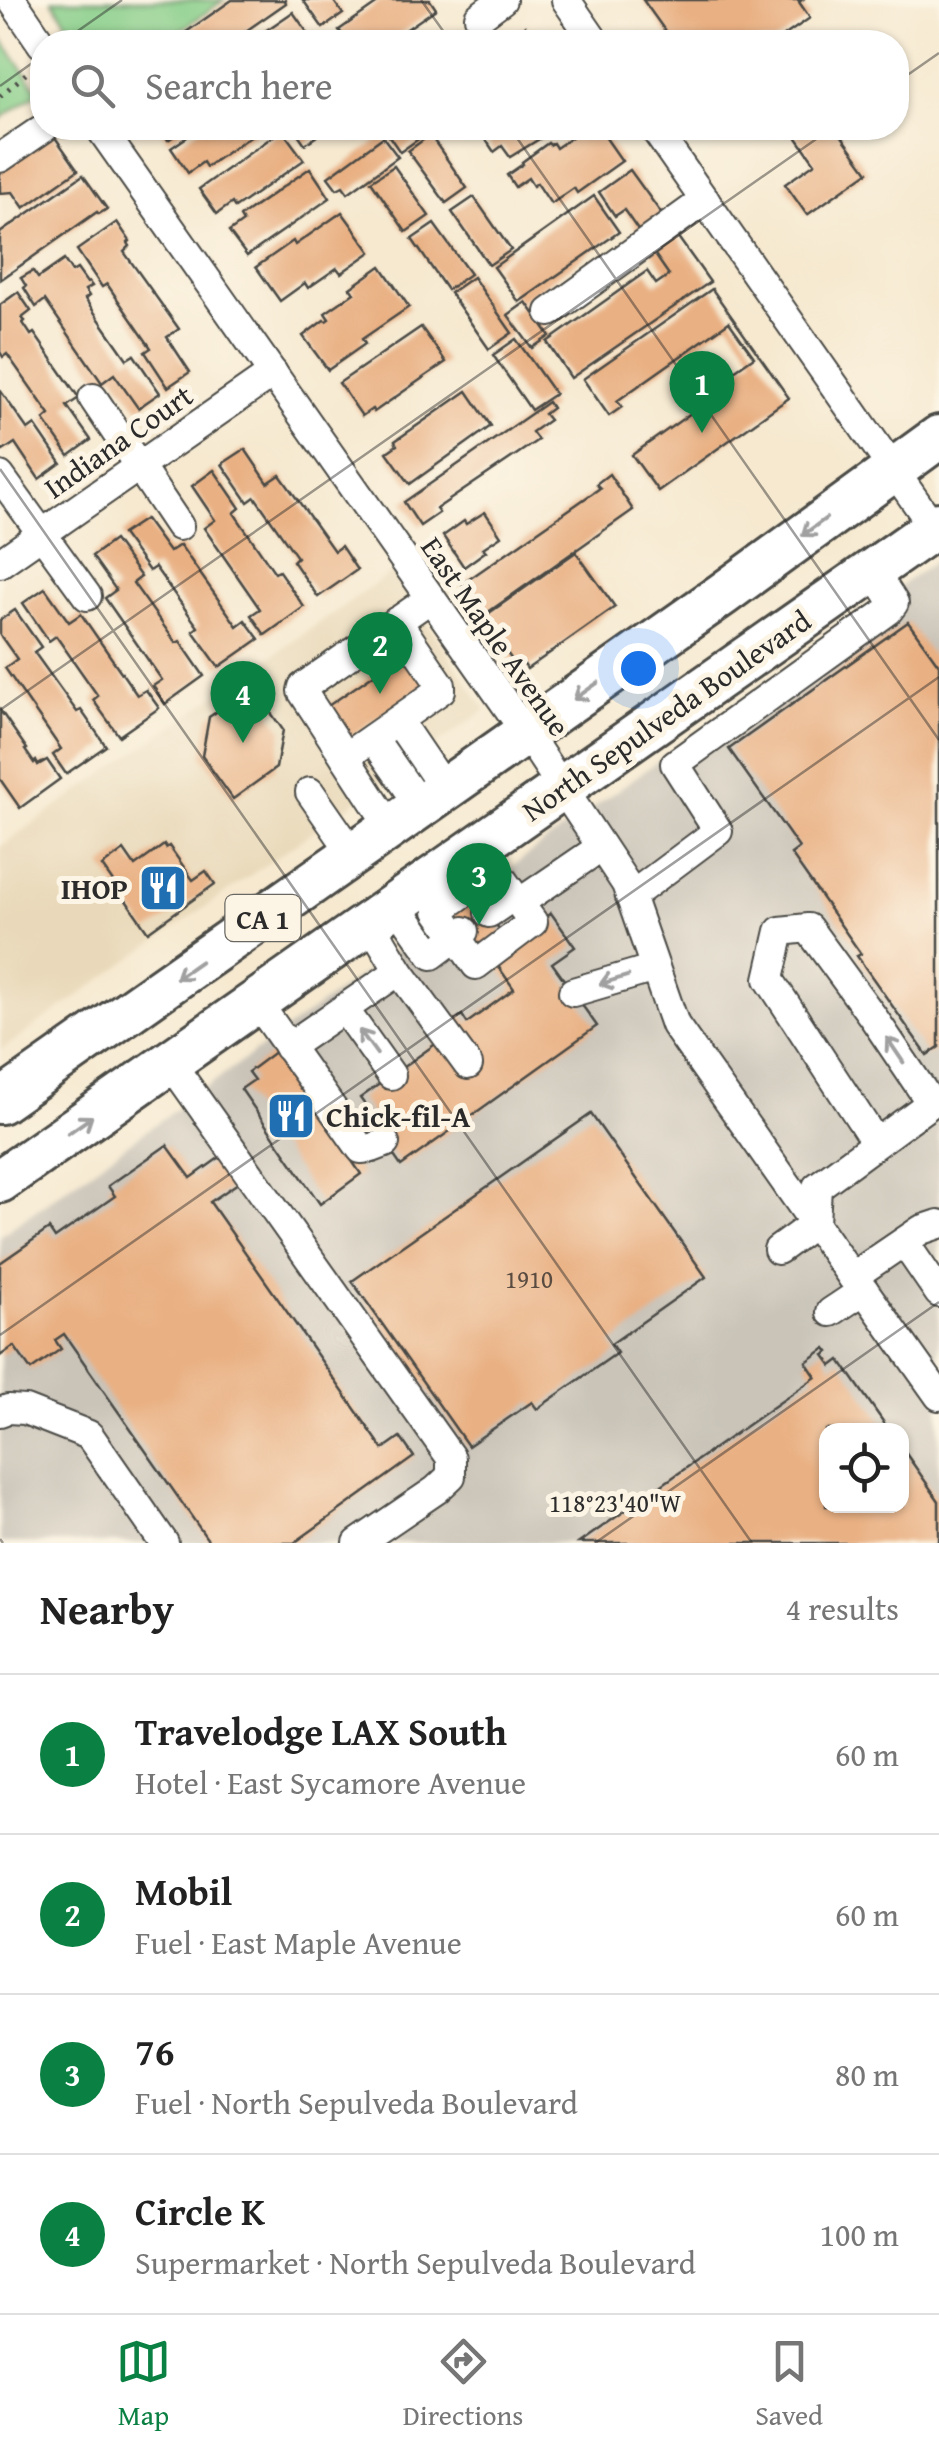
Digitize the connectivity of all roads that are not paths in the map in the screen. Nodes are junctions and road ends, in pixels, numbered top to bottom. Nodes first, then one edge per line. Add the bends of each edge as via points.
1 (12, 0) edge
2 (502, 0) edge
3 (566, 0) edge
4 (479, 17) dead end
5 (32, 30) edge
6 (587, 30) edge
7 (30, 138) edge
8 (109, 140) edge
9 (662, 140) edge
10 (0, 158) edge
11 (705, 200) junction
12 (550, 312) dead end
13 (273, 372) junction
14 (93, 398) dead end
15 (939, 437) edge
16 (139, 466) junction
17 (893, 469) junction
18 (0, 476) edge
19 (179, 526) dead end
20 (937, 529) edge
21 (41, 534) junction
22 (0, 563) edge
23 (873, 570) junction
24 (86, 596) dead end
25 (431, 598) junction
26 (397, 621) junction
27 (398, 721) junction
28 (526, 734) junction
29 (373, 738) junction
30 (345, 758) junction
31 (562, 788) junction
32 (310, 792) dead end
33 (419, 808) junction
34 (600, 846) junction
35 (354, 854) junction
36 (488, 858) junction
37 (630, 897) junction
38 (516, 899) junction
39 (383, 913) junction
40 (489, 913) dead end
41 (460, 934) junction
42 (654, 968) junction
43 (399, 971) junction
44 (572, 992) dead end
45 (256, 1002) junction
46 (344, 1009) junction
47 (288, 1047) junction
48 (170, 1062) junction
49 (468, 1064) dead end
50 (391, 1076) dead end
51 (0, 1102) edge
52 (385, 1143) dead end
53 (876, 1143) junction
54 (0, 1181) edge
55 (816, 1223) junction
56 (939, 1224) edge
57 (904, 1242) junction
58 (778, 1250) dead end
59 (858, 1284) junction
60 (939, 1293) edge
61 (831, 1312) dead end
62 (939, 1396) edge
63 (0, 1412) edge
64 (164, 1543) edge
65 (358, 1543) edge

1 - 5 street
2 - 4 street
3 - 6 street
7 - 10 street
8 - 13 street, East Maple Avenue
9 - 11 street
11 - 12 street
11 - 17 street
13 - 16 street, Indiana Court
13 - 25 street, East Maple Avenue
14 - 16 street
15 - 17 highway, CA 1
16 - 19 street
16 - 21 street, Indiana Court
17 - 20 street
17 -> 28 highway, CA 1
18 - 21 street
20 - 23 highway, North Sepulveda Boulevard / CA 1
21 - 22 street, Indiana Court
21 - 24 street
23 - 31 highway, North Sepulveda Boulevard / CA 1
23 - 37 street via 894,603 888,612 675,764 718,830
25 - 26 street
25 - 28 street, East Maple Avenue
26 - 27 street via 441,686
26 - 30 street via 303,687
27 - 29 street
27 - 33 street
28 - 31 street, East Maple Avenue
28 - 33 highway, CA 1
29 - 30 street
29 - 33 street
30 - 33 street
31 - 34 street, East Maple Avenue
31 - 36 highway, North Sepulveda Boulevard / CA 1
32 - 35 street
33 - 35 highway, CA 1
34 - 37 street, East Maple Avenue
34 - 38 street
35 -> 51 highway, CA 1
36 - 38 street
36 - 39 highway, North Sepulveda Boulevard / CA 1
36 - 41 street via 438,912
37 - 42 street, East Maple Avenue
38 - 40 street
38 - 41 street via 533,922 476,965
39 - 41 street via 432,955
39 - 43 street
39 - 45 highway, North Sepulveda Boulevard / CA 1
42 -> 44 street
42 - 55 street, East Maple Avenue via 674,1026
43 - 46 street
43 - 49 street
45 - 47 street
45 - 48 highway, North Sepulveda Boulevard / CA 1
46 - 47 street
50 -> 46 street
47 - 52 street via 361,1149
54 -> 48 highway, North Sepulveda Boulevard / CA 1
48 - 65 street via 451,1458 452,1476
53 -> 53 street via 931,1103 808,928 780,931 769,980
53 - 55 street via 816,1187
55 - 58 street
55 - 59 street, East Maple Avenue
56 - 57 street
57 - 59 street
57 - 60 street
59 - 61 street
59 - 62 street, East Maple Avenue
63 - 64 street via 25,1410 89,1435

